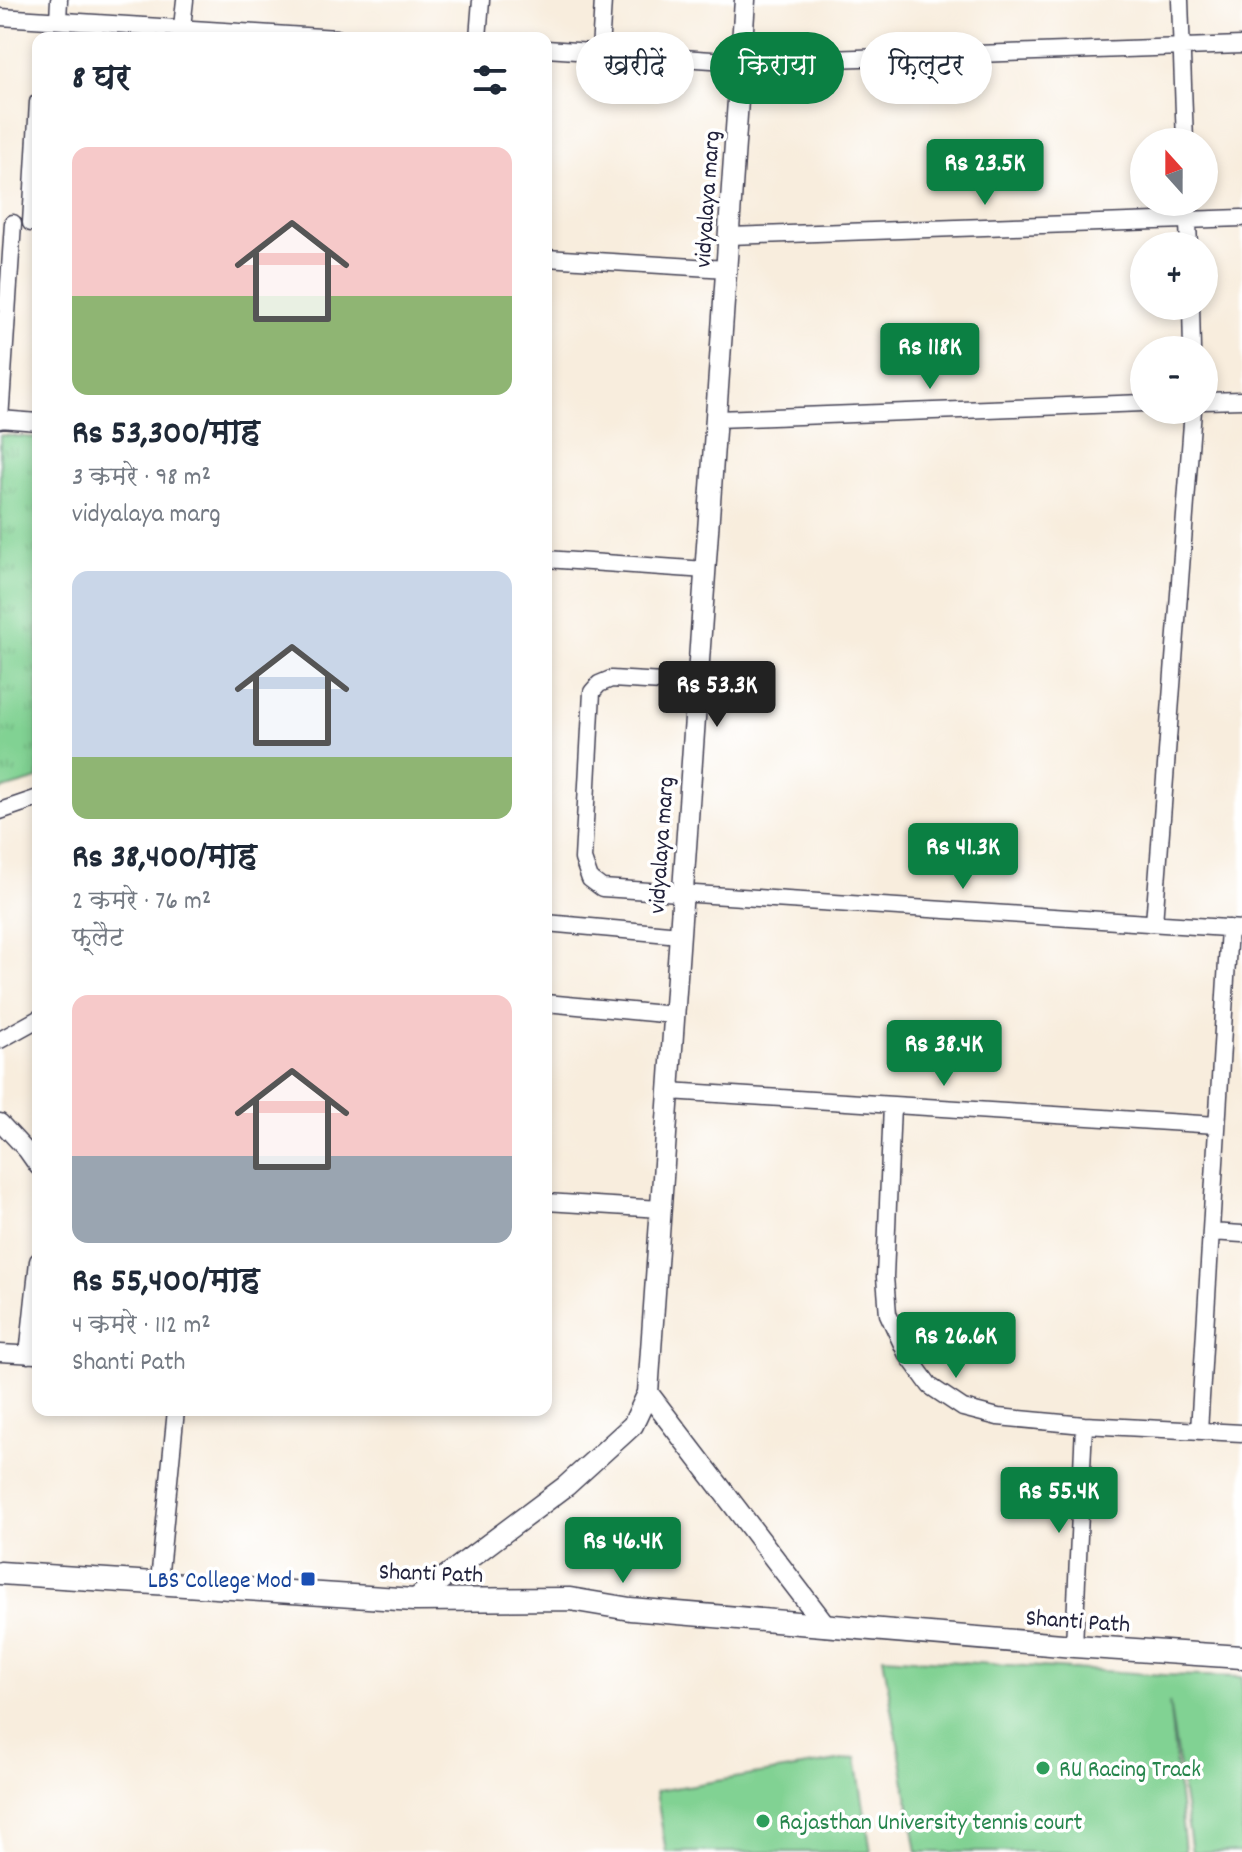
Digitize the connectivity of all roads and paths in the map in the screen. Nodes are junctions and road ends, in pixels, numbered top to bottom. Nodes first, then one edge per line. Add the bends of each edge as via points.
1 (59, 0) edge
2 (185, 0) edge
3 (481, 0) edge
4 (603, 0) edge
5 (745, 0) edge
6 (1180, 0) edge
7 (0, 17) edge
8 (50, 20) junction
9 (182, 27) junction
10 (45, 32) edge
11 (223, 32) edge
12 (478, 32) edge
13 (601, 32) edge
14 (743, 32) edge
15 (1242, 45) edge
16 (1181, 47) junction
17 (552, 49) edge
18 (576, 50) edge
19 (844, 59) edge
20 (739, 104) edge
21 (1184, 128) edge
22 (1188, 216) edge
23 (1242, 218) edge
24 (1188, 220) junction
25 (6, 223) edge
26 (32, 224) edge
27 (1188, 232) edge
28 (729, 236) junction
29 (552, 258) edge
30 (727, 269) junction
31 (1242, 400) edge
32 (1218, 401) edge
33 (1130, 404) edge
34 (717, 419) junction
35 (0, 420) edge
36 (32, 422) edge
37 (1192, 424) edge
38 (552, 559) edge
39 (706, 570) junction
40 (698, 684) junction
41 (32, 800) edge
42 (0, 811) edge
43 (683, 895) junction
44 (1154, 923) junction
45 (552, 924) edge
46 (1235, 928) edge
47 (680, 935) junction
48 (552, 1004) edge
49 (674, 1015) junction
50 (32, 1022) edge
51 (0, 1040) edge
52 (669, 1091) junction
53 (892, 1105) junction
54 (0, 1122) edge
55 (1217, 1125) junction
56 (32, 1158) edge
57 (552, 1202) edge
58 (661, 1209) junction
59 (1211, 1232) junction
60 (1242, 1234) edge
61 (0, 1353) edge
62 (32, 1355) edge
63 (648, 1393) junction
64 (175, 1416) edge
65 (1084, 1425) junction
66 (1199, 1431) junction
67 (1242, 1433) edge
68 (0, 1573) edge
69 (159, 1581) junction
70 (414, 1600) junction
71 (826, 1626) junction
72 (1074, 1646) junction
73 (1242, 1657) edge

1 - 8 street
2 - 9 street
3 - 12 street
4 - 13 street
5 - 14 street, vidyalaya marg
6 - 16 street
7 - 8 street
8 - 9 street
8 - 10 street
9 - 11 street
15 - 16 street
16 - 19 street
16 - 21 street
17 - 18 street
20 - 28 street, vidyalaya marg
22 - 24 street
23 - 24 street
24 - 27 street
24 - 28 street
25 - 26 street
25 - 35 street
28 - 30 street, vidyalaya marg
29 - 30 street
30 - 34 street, vidyalaya marg
31 - 32 street
33 - 34 street
34 - 39 street, vidyalaya marg
35 - 36 street
37 - 44 street
38 - 39 street
39 - 40 street, vidyalaya marg
40 - 43 street, vidyalaya marg
40 - 43 street via 611,679 599,684 592,692 586,763 583,859 590,879 602,888
41 - 42 street
43 - 44 street
43 - 47 street, vidyalaya marg
44 - 46 street
45 - 47 street
46 - 55 street
47 - 49 street, vidyalaya marg
48 - 49 street
49 - 52 street, vidyalaya marg
50 - 51 street
52 - 53 street
52 - 58 street, vidyalaya marg
53 - 55 street
53 - 65 street via 885,1277 888,1314 906,1353 930,1386 963,1408 998,1417
54 - 56 street
55 - 59 street
57 - 58 street
58 - 63 street, vidyalaya marg
59 - 60 street
59 - 66 street
61 - 62 street
63 - 70 street via 633,1425 566,1486
63 - 71 street
64 - 69 street
65 - 66 street
65 - 72 street
66 - 67 street
68 - 69 main road, Shanti Path
69 - 70 main road, Shanti Path
70 - 71 main road, Shanti Path via 570,1599
71 - 72 main road, Shanti Path
72 - 73 main road, Shanti Path

